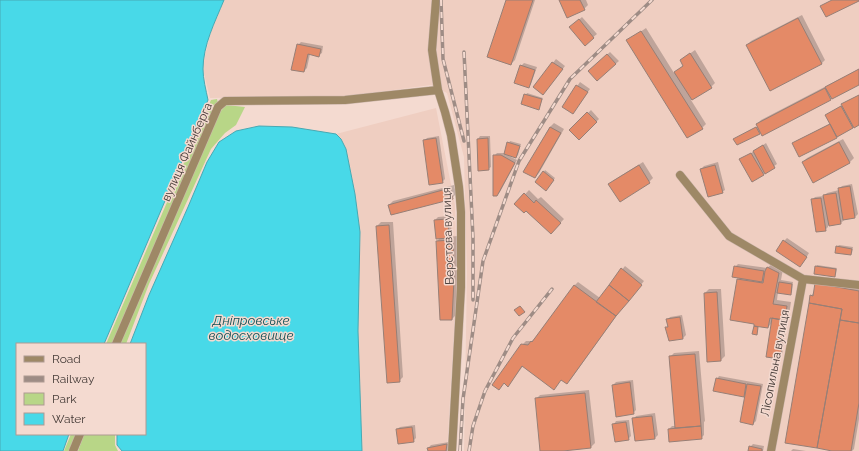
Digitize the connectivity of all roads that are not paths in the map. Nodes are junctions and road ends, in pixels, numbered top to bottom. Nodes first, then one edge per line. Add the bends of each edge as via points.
1 (436, 0) edge
2 (438, 90) junction
3 (680, 175) dead end
4 (804, 279) junction
5 (859, 285) edge
6 (116, 343) edge
7 (80, 435) edge
8 (73, 451) edge
9 (452, 451) edge
10 (771, 451) edge

1 - 2 street, Верстова вулиця via 432,50
2 - 6 street, вулиця Файнберга via 345,100 225,101 218,107
2 - 9 street, Верстова вулиця via 451,135 461,212 462,287
3 - 4 street via 729,236
4 - 5 street
4 - 10 street, Лісопильна вулиця
7 - 8 street

